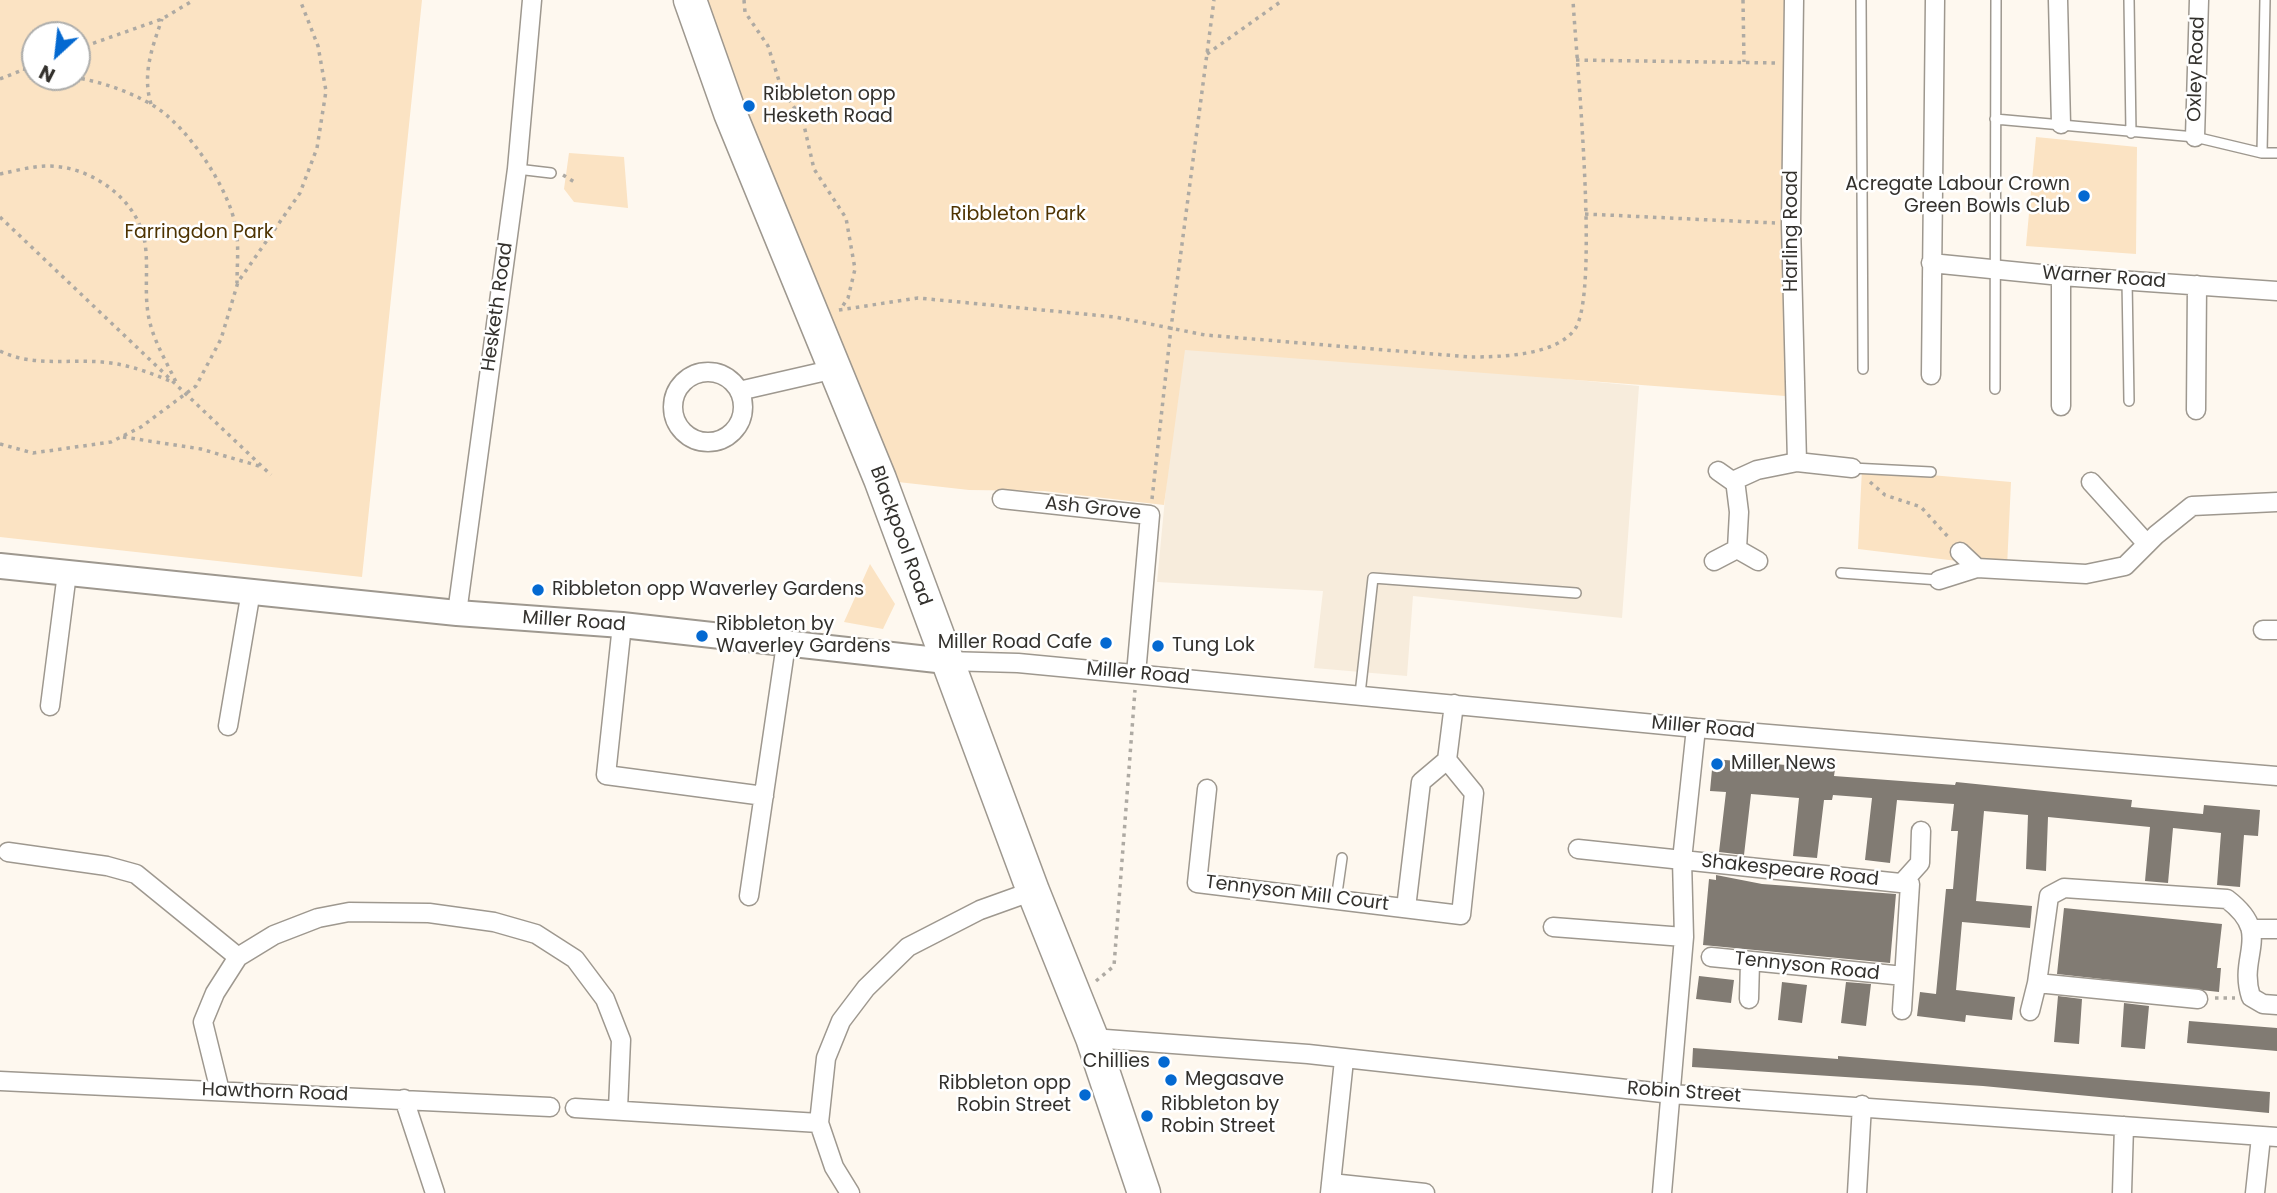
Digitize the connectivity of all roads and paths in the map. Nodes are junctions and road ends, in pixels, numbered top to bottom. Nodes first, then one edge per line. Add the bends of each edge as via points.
1 (194, 0) edge
2 (300, 0) edge
3 (532, 0) edge
4 (690, 0) edge
5 (744, 0) edge
6 (1214, 0) edge
7 (1283, 0) edge
8 (1573, 0) edge
9 (1743, 0) edge
10 (1794, 0) edge
11 (1861, 0) edge
12 (1935, 0) edge
13 (1996, 0) edge
14 (2058, 0) edge
15 (2129, 0) edge
16 (2199, 0) edge
17 (2265, 0) edge
18 (162, 19) junction
19 (91, 45) edge
20 (1207, 54) junction
21 (1576, 60) junction
22 (1744, 62) junction
23 (1793, 63) junction
24 (21, 69) edge
25 (0, 79) edge
26 (91, 82) edge
27 (151, 104) junction
28 (1995, 119) junction
29 (2061, 124) junction
30 (2131, 133) junction
31 (2195, 138) junction
32 (2262, 153) junction
33 (2277, 153) edge
34 (517, 169) junction
35 (551, 173) dead end
36 (0, 174) edge
37 (1585, 214) junction
38 (0, 217) edge
39 (1791, 224) junction
40 (1931, 263) junction
41 (1994, 270) junction
42 (2062, 276) junction
43 (2127, 280) junction
44 (237, 285) junction
45 (2197, 285) junction
46 (2277, 291) edge
47 (832, 309) dead end
48 (840, 310) junction
49 (1171, 328) junction
50 (0, 351) edge
51 (835, 369) junction
52 (1863, 369) dead end
53 (1931, 375) dead end
54 (177, 384) junction
55 (1995, 389) dead end
56 (739, 391) dead end
57 (188, 394) junction
58 (2129, 401) dead end
59 (2061, 406) dead end
60 (2196, 410) dead end
61 (121, 437) junction
62 (0, 444) edge
63 (1797, 463) junction
64 (263, 467) junction
65 (1852, 468) junction
66 (1718, 471) dead end
67 (1931, 472) dead end
68 (271, 475) dead end
69 (2091, 482) dead end
70 (1734, 483) junction
71 (1002, 499) dead end
72 (2277, 502) edge
73 (1150, 515) junction
74 (2147, 544) junction
75 (1737, 549) junction
76 (1961, 552) joint
77 (1714, 561) dead end
78 (1758, 561) dead end
79 (0, 566) edge
80 (1977, 568) junction
81 (67, 573) junction
82 (1841, 573) dead end
83 (1939, 580) joint
84 (251, 591) junction
85 (1576, 593) dead end
86 (457, 613) junction
87 (622, 625) junction
88 (786, 643) junction
89 (946, 661) junction
90 (1136, 674) junction
91 (1360, 694) junction
92 (1454, 704) junction
93 (50, 706) dead end
94 (228, 726) dead end
95 (1696, 727) junction
96 (1447, 760) junction
97 (2277, 776) edge
98 (1207, 789) dead end
99 (764, 796) junction
100 (1921, 831) dead end
101 (1578, 849) dead end
102 (8, 852) dead end
103 (1342, 858) dead end
104 (1682, 860) junction
105 (1902, 883) junction
106 (1033, 891) junction
107 (749, 896) dead end
108 (1336, 900) junction
109 (1406, 908) junction
110 (1553, 927) dead end
111 (2253, 929) junction
112 (2277, 929) edge
113 (1684, 937) junction
114 (238, 957) junction
115 (1711, 957) dead end
116 (1751, 962) junction
117 (1904, 976) junction
118 (2037, 983) junction
119 (2251, 997) junction
120 (1074, 999) junction
121 (1749, 999) dead end
122 (2198, 999) joint
123 (2277, 1005) edge
124 (1902, 1010) dead end
125 (2030, 1011) dead end
126 (1092, 1038) junction
127 (1344, 1060) junction
128 (0, 1081) edge
129 (220, 1091) junction
130 (1672, 1094) junction
131 (404, 1099) junction
132 (1862, 1105) junction
133 (550, 1107) dead end
134 (575, 1108) dead end
135 (618, 1109) junction
136 (819, 1123) junction
137 (2124, 1126) junction
138 (2269, 1137) edge
139 (1330, 1188) edge
140 (435, 1193) edge
141 (850, 1193) edge
142 (1144, 1193) edge
143 (1425, 1193) edge
144 (1662, 1193) edge
145 (1857, 1193) edge
146 (2122, 1193) edge
147 (2255, 1193) edge

1 - 18 path
2 - 44 path via 318,46 326,91 317,148 300,193
3 - 34 street, Hesketh Road
4 - 51 highway, Blackpool Road via 730,113
5 - 48 path via 745,12 768,46 781,87 803,121 814,169 846,218 855,269
6 - 20 path
7 - 20 path
8 - 21 path
9 - 22 path
10 - 23 street, Harling Road
11 - 52 lane
12 - 40 street
13 - 28 lane
14 - 29 street
15 - 30 lane
16 - 31 street, Oxley Road
17 - 32 lane
18 - 19 path
18 - 27 path via 147,72
20 - 49 path
21 - 22 path
21 - 37 path
22 - 23 path
23 - 39 street, Harling Road
24 - 25 path
26 - 27 path
27 - 44 path via 184,133 216,177 236,228
28 - 29 lane
28 - 41 lane
29 - 30 lane
30 - 31 lane
31 - 32 lane
32 - 33 lane
34 - 35 lane
34 - 86 street, Hesketh Road
36 - 54 path via 46,166 68,168 99,180 135,215 145,240 150,325
37 - 39 path
37 - 49 path via 1583,310 1575,330 1561,342 1511,357 1233,337
38 - 54 path
39 - 63 street, Harling Road
40 - 41 street, Warner Road
40 - 53 street
41 - 42 street, Warner Road
41 - 55 lane
42 - 43 street, Warner Road
42 - 59 street
43 - 45 street, Warner Road
43 - 58 lane
44 - 57 path via 220,339
45 - 46 street, Warner Road
45 - 60 street
47 - 48 path
48 - 49 path via 918,298 1037,307
49 - 73 path
50 - 54 path via 34,362 103,362 143,370
51 - 56 street
51 - 89 highway, Blackpool Road
54 - 57 path
57 - 61 path
57 - 64 path
61 - 62 path via 56,452 33,453
61 - 64 path via 201,449
63 - 65 street
63 - 70 street via 1743,475
64 - 68 path
65 - 67 lane
65 - 76 path via 1885,495 1922,506
66 - 70 street
69 - 74 street
70 - 75 street via 1739,512
71 - 73 street, Ash Grove
72 - 74 street via 2192,506
73 - 90 street, Ash Grove
74 - 80 street via 2125,566 2086,573
75 - 77 street
75 - 78 street
76 - 80 street
79 - 81 street, Miller Road
80 - 83 street
81 - 84 street, Miller Road
81 - 93 street
82 - 83 lane
84 - 86 street, Miller Road
84 - 94 street
85 - 91 lane via 1373,578
86 - 87 street, Miller Road
87 - 88 street, Miller Road
87 - 99 street via 606,775
88 - 89 street, Miller Road
88 - 99 street
89 - 90 street, Miller Road
89 - 106 highway, Blackpool Road
90 - 91 street, Miller Road
90 - 120 path via 1114,966
91 - 92 street, Miller Road
92 - 95 street, Miller Road
92 - 96 street
95 - 97 street, Miller Road
95 - 104 street
96 - 109 street, Tennyson Mill Court via 1421,782
96 - 109 street, Tennyson Mill Court via 1474,793 1461,915
98 - 108 street, Tennyson Mill Court via 1197,883
99 - 107 street
100 - 105 street via 1920,863
101 - 104 street, Shakespeare Road
102 - 114 street via 136,874
103 - 108 lane
104 - 105 street, Shakespeare Road
104 - 113 street
105 - 117 street, Shakespeare Road via 1910,884
106 - 120 highway, Blackpool Road
106 - 136 street via 979,910 908,947 866,988 841,1021 826,1058
108 - 109 street, Tennyson Mill Court
110 - 113 street
111 - 112 street
111 - 118 street via 2243,911 2227,899 2064,888 2049,895
111 - 119 street via 2247,985
113 - 130 street
114 - 129 street via 203,1022
114 - 135 street via 274,935 349,912 429,914 494,922 536,934 575,959 605,999 621,1040
115 - 116 street, Tennyson Road
116 - 117 street, Tennyson Road
116 - 121 street
117 - 124 street
118 - 122 street
118 - 125 street
119 - 122 path
119 - 123 street
120 - 126 highway, Blackpool Road
126 - 127 street, Robin Street
126 - 142 highway, Blackpool Road
127 - 130 street, Robin Street
127 - 139 street
128 - 129 street, Hawthorn Road
129 - 131 street, Hawthorn Road
130 - 132 street, Robin Street
130 - 144 street
131 - 133 street, Hawthorn Road
131 - 140 street
132 - 137 street, Robin Street
132 - 145 street
134 - 135 street
135 - 136 street
136 - 141 street via 834,1167
137 - 138 street, Robin Street
137 - 146 street
138 - 147 street
139 - 143 street

